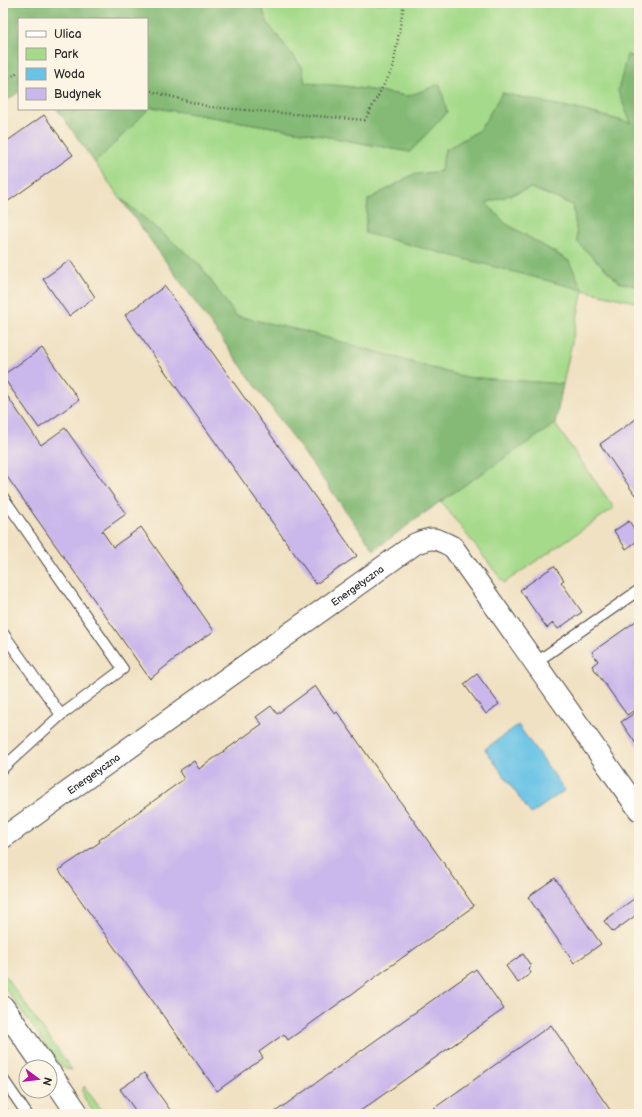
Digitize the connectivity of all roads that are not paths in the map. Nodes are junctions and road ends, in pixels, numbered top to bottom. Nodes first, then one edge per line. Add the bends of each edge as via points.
1 (3, 497) edge
2 (639, 590) edge
3 (3, 633) edge
4 (535, 663) junction
5 (61, 715) junction
6 (3, 768) edge
7 (639, 810) edge
8 (3, 838) edge
9 (3, 1007) edge
10 (40, 1059) edge
11 (3, 1079) edge
12 (58, 1085) edge
13 (27, 1114) edge
14 (78, 1114) edge

1 - 5 lane via 123,669
2 - 4 lane
3 - 5 lane
4 - 7 street, Energetyczna
4 - 8 street, Energetyczna via 453,548 430,538 415,544
5 - 6 lane
9 - 10 street
11 - 13 lane
12 - 14 street

